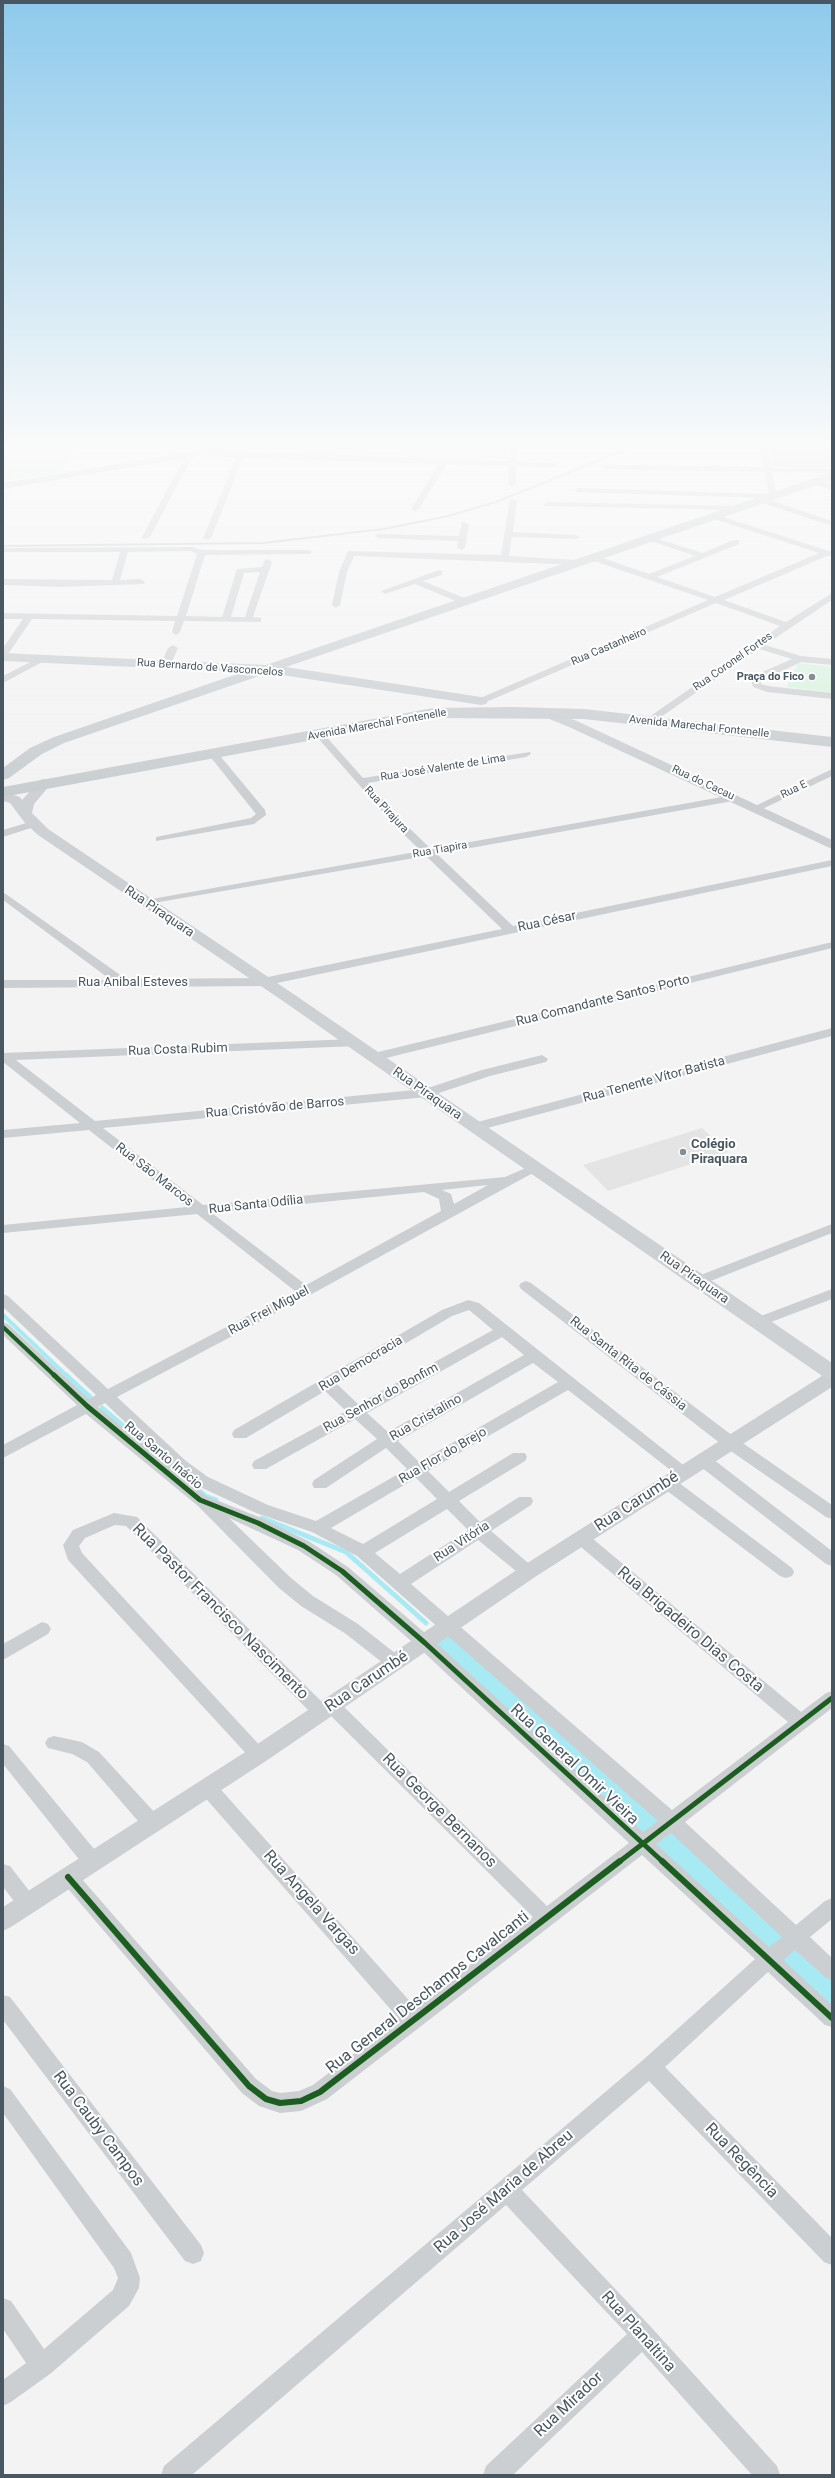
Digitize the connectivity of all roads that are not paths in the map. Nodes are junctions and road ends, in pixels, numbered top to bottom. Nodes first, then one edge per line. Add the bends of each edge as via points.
1 (120, 565) edge
2 (198, 565) edge
3 (267, 565) edge
4 (346, 565) edge
5 (576, 565) edge
6 (614, 565) edge
7 (679, 565) edge
8 (803, 565) edge
9 (264, 569) junction
10 (438, 573) dead end
11 (650, 577) junction
12 (415, 581) junction
13 (3, 582) edge
14 (141, 582) dead end
15 (114, 583) junction
16 (385, 591) dead end
17 (832, 596) edge
18 (718, 600) junction
19 (466, 602) junction
20 (336, 605) dead end
21 (3, 616) edge
22 (29, 617) junction
23 (179, 620) junction
24 (226, 620) junction
25 (248, 620) junction
26 (258, 620) dead end
27 (787, 625) junction
28 (176, 632) dead end
29 (758, 645) junction
30 (173, 648) dead end
31 (3, 656) edge
32 (43, 659) junction
33 (800, 659) junction
34 (832, 662) edge
35 (166, 664) junction
36 (268, 670) junction
37 (240, 673) junction
38 (3, 680) edge
39 (439, 696) junction
40 (832, 696) edge
41 (479, 706) junction
42 (433, 713) junction
43 (655, 717) junction
44 (578, 719) junction
45 (320, 735) junction
46 (832, 738) edge
47 (813, 740) junction
48 (832, 742) edge
49 (832, 748) edge
50 (213, 754) junction
51 (526, 754) dead end
52 (832, 772) edge
53 (3, 775) edge
54 (360, 781) junction
55 (45, 783) junction
56 (3, 792) edge
57 (3, 796) edge
58 (733, 798) junction
59 (756, 808) junction
60 (29, 818) junction
61 (3, 834) edge
62 (160, 839) dead end
63 (832, 845) edge
64 (427, 852) junction
65 (832, 863) edge
66 (3, 895) edge
67 (146, 903) junction
68 (510, 930) junction
69 (832, 945) edge
70 (263, 982) junction
71 (123, 983) junction
72 (3, 984) edge
73 (832, 1032) edge
74 (353, 1043) junction
75 (3, 1057) edge
76 (374, 1057) junction
77 (542, 1059) dead end
78 (427, 1094) junction
79 (89, 1125) junction
80 (475, 1127) junction
81 (3, 1134) edge
82 (535, 1168) junction
83 (508, 1180) junction
84 (426, 1187) junction
85 (200, 1211) junction
86 (448, 1214) junction
87 (832, 1228) edge
88 (3, 1229) edge
89 (698, 1281) junction
90 (526, 1286) dead end
91 (306, 1292) junction
92 (832, 1294) edge
93 (3, 1299) edge
94 (758, 1322) junction
95 (3, 1327) edge
96 (502, 1331) junction
97 (534, 1356) junction
98 (832, 1373) edge
99 (832, 1378) edge
100 (568, 1383) junction
101 (327, 1384) junction
102 (96, 1401) junction
103 (357, 1412) junction
104 (240, 1434) dead end
105 (388, 1440) junction
106 (730, 1443) junction
107 (3, 1452) edge
108 (519, 1457) dead end
109 (703, 1460) junction
110 (260, 1465) dead end
111 (419, 1470) junction
112 (684, 1472) junction
113 (668, 1483) junction
114 (320, 1484) dead end
115 (200, 1500) junction
116 (448, 1500) junction
117 (525, 1501) dead end
118 (832, 1513) edge
119 (318, 1528) junction
120 (479, 1531) junction
121 (581, 1538) junction
122 (363, 1552) junction
123 (832, 1560) edge
124 (528, 1572) junction
125 (786, 1572) dead end
126 (399, 1583) junction
127 (42, 1629) dead end
128 (437, 1635) junction
129 (3, 1653) edge
130 (394, 1662) junction
131 (832, 1698) edge
132 (327, 1709) junction
133 (800, 1722) junction
134 (54, 1743) dead end
135 (3, 1751) edge
136 (258, 1755) junction
137 (208, 1788) junction
138 (151, 1822) junction
139 (668, 1823) junction
140 (645, 1841) junction
141 (92, 1861) junction
142 (3, 1872) edge
143 (68, 1876) junction
144 (28, 1903) junction
145 (832, 1907) edge
146 (546, 1917) junction
147 (3, 1920) edge
148 (782, 1949) junction
149 (832, 1971) edge
150 (3, 2004) edge
151 (832, 2018) edge
152 (414, 2019) junction
153 (650, 2067) junction
154 (3, 2096) edge
155 (507, 2190) junction
156 (193, 2253) dead end
157 (832, 2254) edge
158 (3, 2309) edge
159 (643, 2335) junction
160 (42, 2366) junction
161 (3, 2394) edge
162 (173, 2475) edge
163 (495, 2475) edge
164 (768, 2475) edge

1 - 15 street
2 - 23 street
3 - 9 street
4 - 20 street
5 - 19 main road
6 - 11 street
7 - 11 street
8 - 18 street, Rua Castanheiro
9 - 24 street via 240,570
9 - 25 street
10 - 12 street
11 - 18 street
12 - 16 street
12 - 19 street
13 - 15 street
14 - 15 street
17 - 27 street, Rua Coronel Fortes
18 - 27 street
18 - 41 street, Rua Castanheiro
19 - 36 main road
21 - 22 street
22 - 23 street
22 - 31 street
23 - 24 street
23 - 28 street
24 - 25 street
25 - 26 street
27 - 29 street, Rua Coronel Fortes
29 - 33 street
29 - 43 street, Rua Coronel Fortes
30 - 35 street
31 - 32 main road, Rua Bernardo de Vasconcelos
32 - 35 main road, Rua Bernardo de Vasconcelos
32 - 38 street
33 - 34 street
33 - 40 street via 761,676 756,680 756,685 767,689
35 - 37 main road, Rua Bernardo de Vasconcelos
36 - 37 main road
36 - 39 main road, Rua Bernardo de Vasconcelos
37 - 53 main road via 59,740 36,751
39 - 41 main road, Avenida Marechal Fontenelle
39 - 42 main road via 450,706
41 - 42 main road, Avenida Marechal Fontenelle
41 - 43 main road, Avenida Marechal Fontenelle
41 - 44 main road, Avenida Marechal Fontenelle via 541,712
42 - 45 main road, Avenida Marechal Fontenelle
43 - 46 main road, Avenida Marechal Fontenelle
44 - 47 main road, Avenida Marechal Fontenelle
44 - 58 street, Rua do Cacau
45 - 50 main road, Avenida Marechal Fontenelle
45 - 54 street, Rua Pirajura
47 - 48 main road, Avenida Marechal Fontenelle
47 - 49 street
50 - 55 main road, Avenida Marechal Fontenelle
50 - 62 street via 261,815 254,821
51 - 54 street, Rua José Valente de Lima
52 - 59 street, Rua E
54 - 64 street, Rua Pirajura
55 - 56 main road, Avenida Marechal Fontenelle
55 - 60 main road via 27,803
57 - 60 main road, Rua Piraquara via 11,798
58 - 59 street, Rua do Cacau
58 - 64 street, Rua Tiapira
59 - 63 street, Rua do Cacau
60 - 61 street
60 - 67 main road, Rua Piraquara
64 - 67 street, Rua Tiapira
64 - 68 street, Rua Pirajura
65 - 68 street, Rua César
66 - 71 street
67 - 70 main road, Rua Piraquara
68 - 70 street, Rua César
69 - 76 street, Rua Comandante Santos Porto
70 - 71 street, Rua Anibal Esteves
70 - 74 main road, Rua Piraquara
71 - 72 street, Rua Anibal Esteves
73 - 80 street, Rua Tenente Vítor Batista
74 - 75 street, Rua Costa Rubim
74 - 76 main road, Rua Piraquara
75 - 79 street, Rua Sāo Marcos
76 - 78 main road, Rua Piraquara
77 - 78 street, Rua Cristóvão de Barros via 486,1073
78 - 79 street, Rua Cristóvão de Barros
78 - 80 main road, Rua Piraquara
79 - 81 street, Rua Cristóvão de Barros
79 - 85 street, Rua Sāo Marcos
80 - 82 main road, Rua Piraquara
82 - 83 street, Rua Frei Miguel
82 - 89 main road, Rua Piraquara
83 - 84 street, Rua Santa Odília
83 - 86 street, Rua Frei Miguel
84 - 85 street, Rua Santa Odília
84 - 86 street via 446,1197
85 - 88 street, Rua Santa Odília
85 - 91 street, Rua Sāo Marcos
86 - 91 street, Rua Frei Miguel
87 - 89 street
89 - 94 main road, Rua Piraquara
90 - 106 street, Rua Santa Rita de Cássia
91 - 102 street, Rua Frei Miguel
92 - 94 street
93 - 102 street, Rua Santo Inácio
94 - 98 main road, Rua Piraquara
95 - 102 street, Rua Santo Inácio
96 - 97 street
96 - 101 street, Rua Democracia via 474,1306 456,1308
96 - 103 street, Rua Senhor do Bonfim
97 - 100 street
97 - 105 street, Rua Cristalino
99 - 106 street, Rua Carumbé
100 - 111 street, Rua Flor do Brejo
100 - 112 street
101 - 103 street
101 - 104 street, Rua Democracia
102 - 107 street, Rua Frei Miguel
102 - 115 street, Rua Santo Inácio
102 - 119 street, Rua Santo Inácio via 202,1481 262,1509
103 - 105 street
103 - 110 street, Rua Senhor do Bonfim
105 - 111 street
105 - 114 street, Rua Cristalino
106 - 109 street, Rua Carumbé
106 - 118 street, Rua Santa Rita de Cássia
108 - 116 street
109 - 112 street, Rua Carumbé
109 - 123 street
111 - 116 street
111 - 119 street, Rua Flor do Brejo
112 - 113 street, Rua Carumbé
113 - 121 street, Rua Carumbé
113 - 125 street
115 - 128 street, Rua Santo Inácio via 258,1523 327,1559
115 - 130 street via 285,1583 307,1601 352,1629
116 - 120 street
116 - 122 street
117 - 120 street, Rua Vitória
119 - 122 street, Rua Santo Inácio
120 - 124 street
120 - 126 street, Rua Vitória
121 - 124 street, Rua Carumbé
121 - 133 street, Rua Brigadeiro Dias Costa
122 - 126 street, Rua Santo Inácio
124 - 128 street, Rua Carumbé
126 - 128 street, Rua Santo Inácio
127 - 129 street
128 - 130 street, Rua Carumbé
128 - 139 street
128 - 140 street, Rua General Omir Vieira
130 - 132 street, Rua Carumbé
131 - 133 street, Rua General Deschamps Cavalcanti
132 - 136 street, Rua Carumbé
132 - 136 street, Rua Pastor Francisco Nascimento via 130,1522 114,1519 79,1534 71,1545 74,1556
132 - 146 street, Rua George Bernanos
133 - 139 street, Rua General Deschamps Cavalcanti
134 - 138 street via 76,1747 93,1757
135 - 141 street
136 - 137 street, Rua Carumbé
137 - 138 street, Rua Carumbé
137 - 152 street, Rua Angela Vargas
138 - 141 street, Rua Carumbé
139 - 140 street, Rua General Deschamps Cavalcanti
139 - 148 street
140 - 146 street, Rua General Deschamps Cavalcanti
140 - 148 street, Rua General Omir Vieira
141 - 143 street, Rua Carumbé
142 - 144 street
143 - 144 street, Rua Carumbé
143 - 152 street, Rua General Deschamps Cavalcanti via 249,2086 266,2099 280,2103 301,2101 320,2092
144 - 147 street, Rua Carumbé
145 - 148 street, Rua José Maria de Abreu
146 - 152 street, Rua General Deschamps Cavalcanti
148 - 149 street
148 - 151 street, Rua General Omir Vieira
148 - 153 street, Rua José Maria de Abreu
150 - 156 street, Rua Cauby Campos
153 - 155 street, Rua José Maria de Abreu
153 - 157 street, Rua Regência
154 - 160 street via 123,2261 129,2278 128,2288 121,2298
155 - 159 street, Rua Planaltina
155 - 162 street, Rua José Maria de Abreu
158 - 160 street
159 - 163 street, Rua Mirador
159 - 164 street, Rua Planaltina
160 - 161 street

